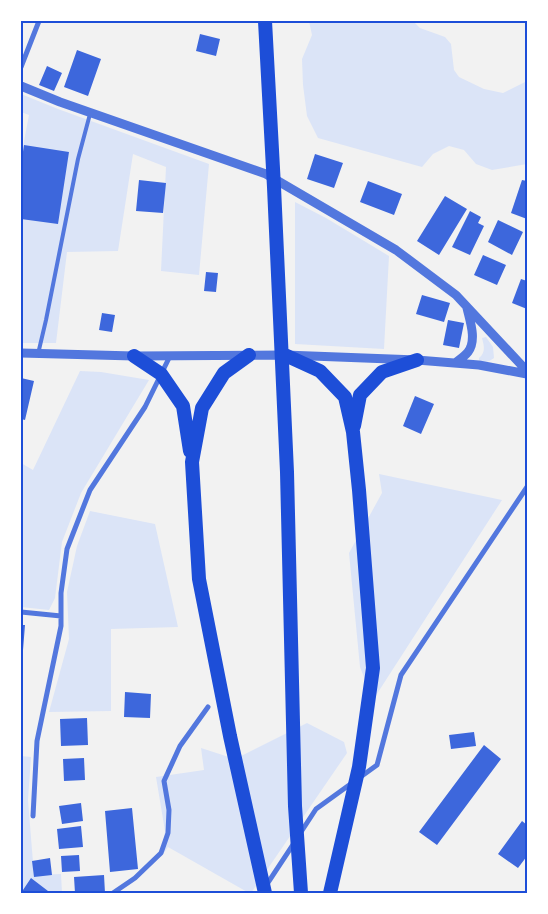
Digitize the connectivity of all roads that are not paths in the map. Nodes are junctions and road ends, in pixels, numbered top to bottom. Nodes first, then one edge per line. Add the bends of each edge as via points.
1 (39, 21) edge
2 (265, 21) edge
3 (21, 67) edge
4 (21, 86) edge
5 (90, 112) junction
6 (467, 306) junction
7 (21, 353) edge
8 (38, 354) junction
9 (249, 355) junction
10 (285, 355) junction
11 (134, 356) junction
12 (170, 356) junction
13 (417, 360) junction
14 (455, 363) junction
15 (527, 372) edge
16 (161, 374) junction
17 (353, 432) junction
18 (192, 462) junction
19 (527, 487) edge
20 (21, 612) edge
21 (61, 616) junction
22 (208, 708) dead end
23 (33, 816) dead end
24 (301, 891) edge
25 (113, 893) edge
26 (263, 893) edge
27 (330, 893) edge

1 - 3 street
2 - 24 highway via 287,472 295,806
4 - 5 street
5 - 6 street via 266,174 396,250
5 - 8 lane
6 - 14 street via 472,341 468,352
6 - 15 street
7 - 8 street
8 - 11 street
9 - 10 street
9 - 12 street
9 - 18 highway via 224,373 202,408
10 - 13 street
10 - 17 highway via 320,371 345,397
11 - 12 street
11 - 16 highway
12 - 16 street
13 - 14 street
13 - 17 highway via 382,372 360,395
14 - 15 street
16 - 18 highway via 183,406
16 - 21 street via 145,406 90,490 67,549
17 - 27 highway via 373,668 359,767
18 - 26 highway via 199,579
19 - 26 street via 401,675 377,765 316,809
20 - 21 street
21 - 23 street via 57,651 37,741
22 - 25 street via 180,746 164,781 169,810 168,833 160,853 135,878

